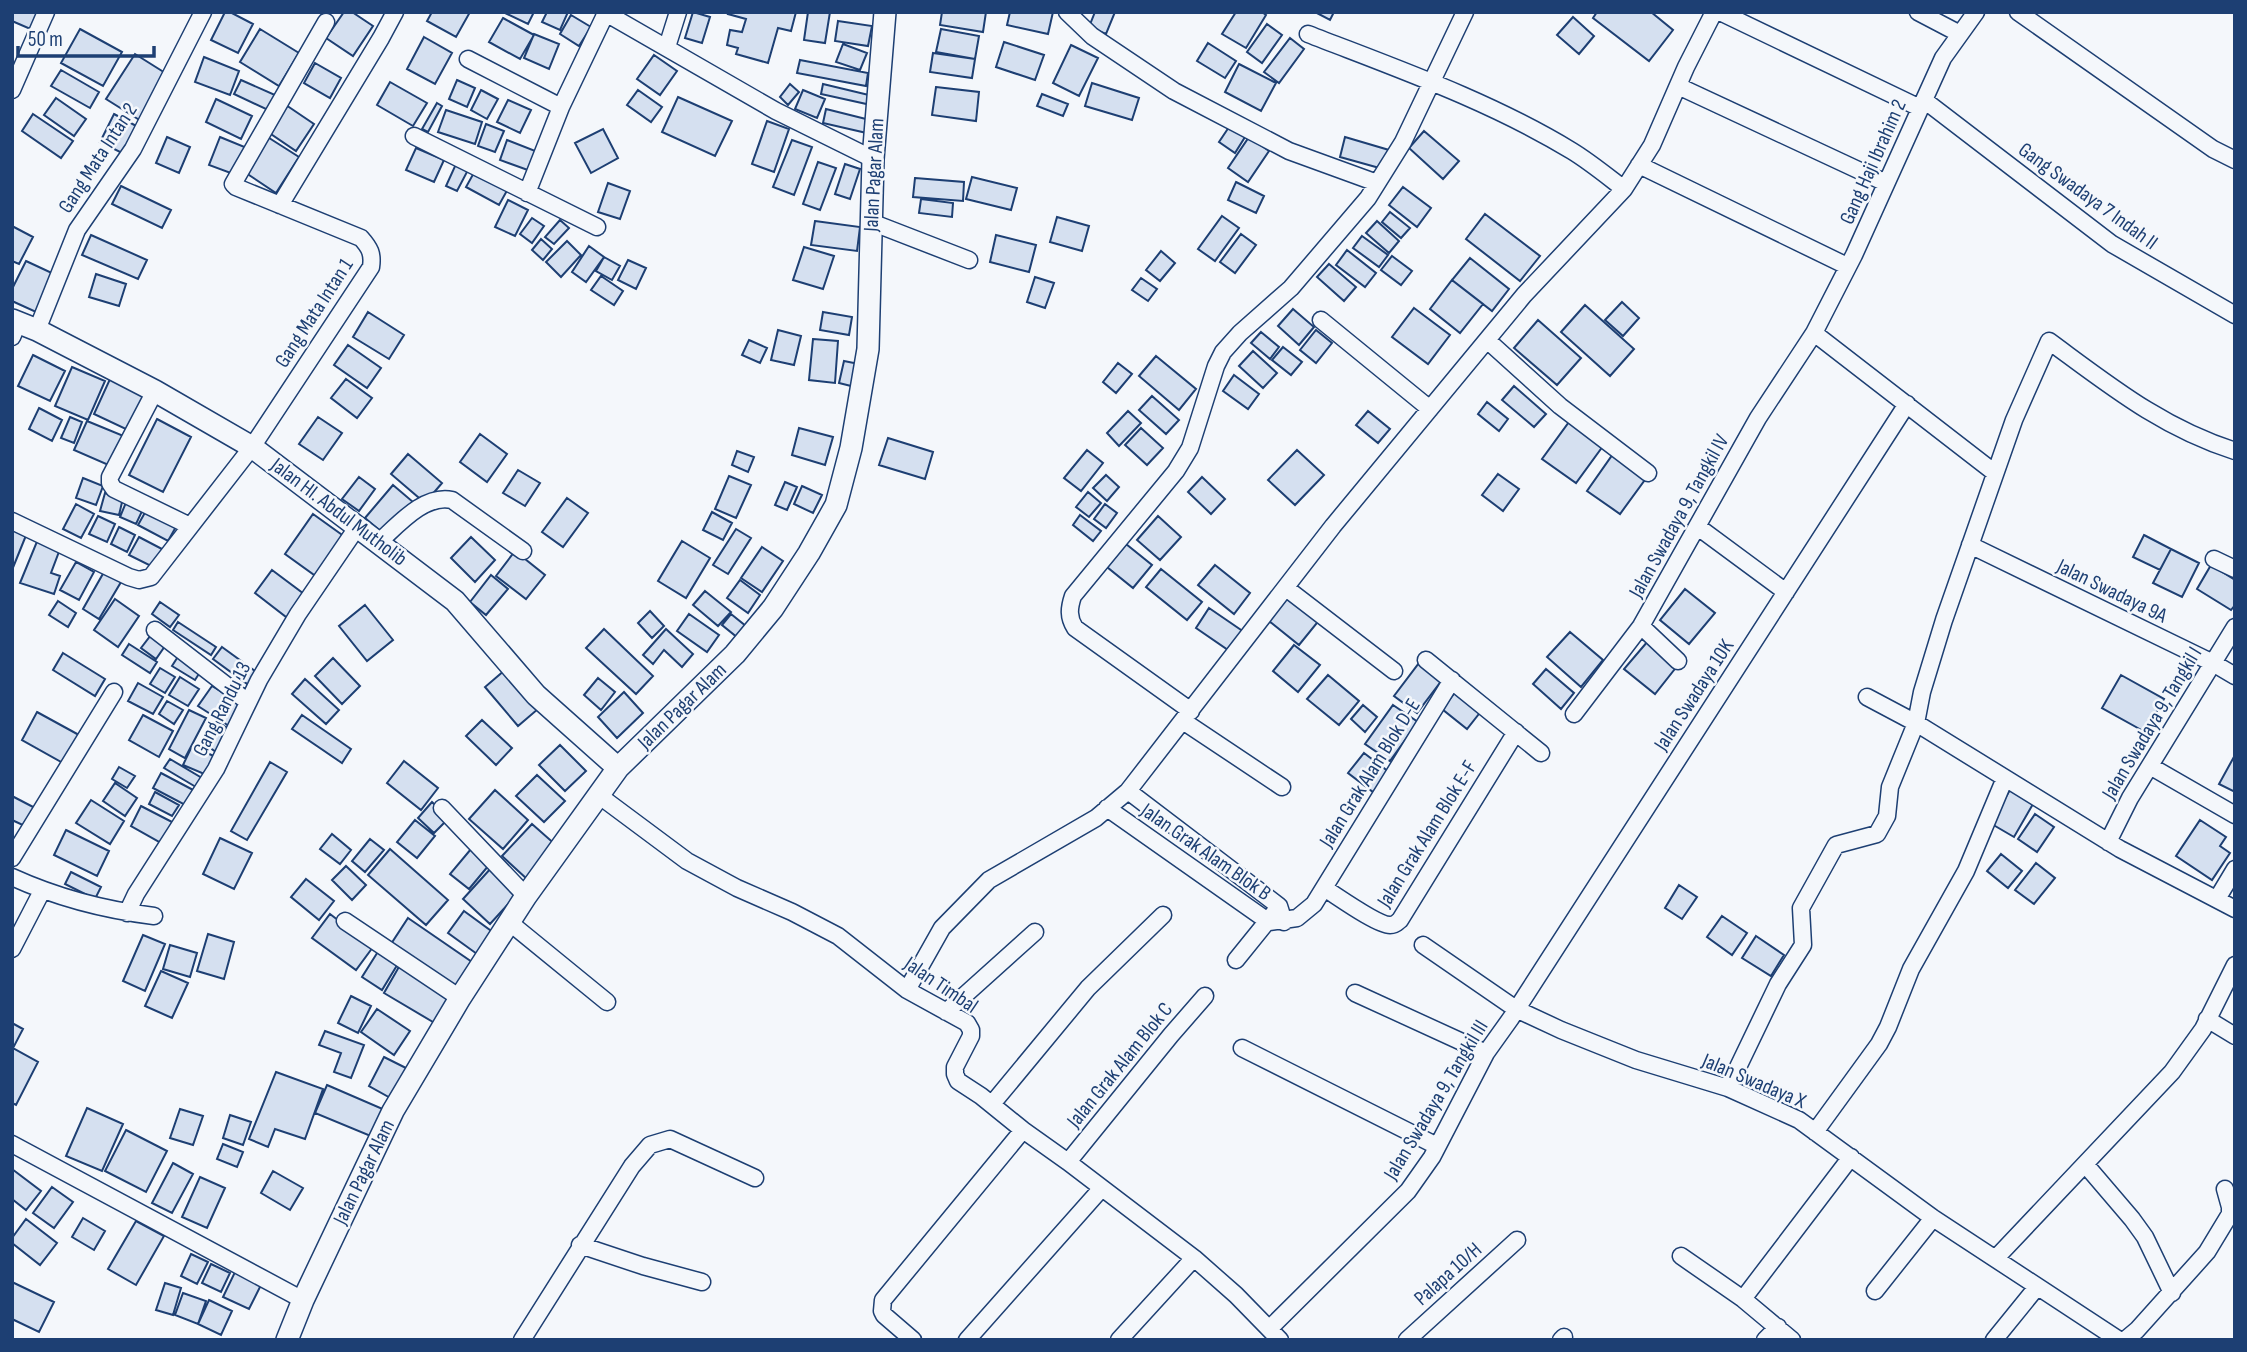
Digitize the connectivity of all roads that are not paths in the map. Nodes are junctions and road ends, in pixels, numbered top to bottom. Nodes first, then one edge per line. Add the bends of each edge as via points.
1 (47, 12) edge
2 (203, 12) edge
3 (395, 12) edge
4 (678, 12) edge
5 (885, 12) edge
6 (1067, 12) edge
7 (1465, 12) edge
8 (1714, 12) edge
9 (1720, 12) edge
10 (1918, 12) edge
11 (1976, 12) edge
12 (2018, 12) edge
13 (605, 13) edge
14 (326, 22) dead end
15 (1308, 34) dead end
16 (1960, 34) junction
17 (667, 47) junction
18 (468, 59) dead end
19 (1431, 82) junction
20 (1678, 86) junction
21 (12, 90) edge
22 (1922, 104) junction
23 (561, 107) junction
24 (414, 136) dead end
25 (873, 159) junction
26 (2235, 160) edge
27 (1639, 165) junction
28 (1377, 183) junction
29 (1886, 183) junction
30 (1624, 189) junction
31 (527, 193) junction
32 (280, 205) junction
33 (872, 222) junction
34 (597, 227) dead end
35 (969, 260) dead end
36 (1847, 266) junction
37 (2235, 315) edge
38 (1321, 320) dead end
39 (20, 328) edge
40 (1814, 333) junction
41 (1488, 340) junction
42 (155, 391) junction
43 (1907, 404) junction
44 (1430, 409) junction
45 (252, 447) junction
46 (2235, 450) edge
47 (1648, 473) dead end
48 (1995, 473) junction
49 (12, 521) edge
50 (190, 526) junction
51 (358, 526) junction
52 (1698, 527) junction
53 (379, 542) junction
54 (1970, 545) junction
55 (523, 551) dead end
56 (2214, 559) dead end
57 (2235, 569) edge
58 (1286, 588) junction
59 (1786, 592) junction
60 (1641, 626) junction
61 (2235, 627) edge
62 (155, 630) dead end
63 (1426, 660) dead end
64 (1678, 660) dead end
65 (2213, 663) junction
66 (1394, 671) dead end
67 (2235, 676) edge
68 (1452, 680) junction
69 (114, 692) dead end
70 (1867, 697) dead end
71 (248, 702) junction
72 (1574, 714) dead end
73 (1187, 716) junction
74 (1916, 723) junction
75 (1516, 732) junction
76 (1541, 753) dead end
77 (2150, 766) junction
78 (618, 768) junction
79 (2006, 778) junction
80 (1282, 787) dead end
81 (1128, 791) junction
82 (597, 794) junction
83 (442, 807) dead end
84 (1107, 808) junction
85 (2235, 815) edge
86 (2108, 842) junction
87 (12, 858) edge
88 (2235, 869) edge
89 (12, 877) edge
90 (1324, 888) junction
91 (42, 891) junction
92 (526, 896) junction
93 (2217, 899) junction
94 (2235, 909) edge
95 (127, 913) junction
96 (1163, 915) dead end
97 (154, 916) dead end
98 (1277, 917) junction
99 (345, 921) dead end
100 (509, 922) junction
101 (1035, 932) dead end
102 (1423, 945) dead end
103 (12, 949) edge
104 (1236, 960) dead end
105 (2235, 965) edge
106 (907, 990) junction
107 (1355, 993) dead end
108 (1205, 996) dead end
109 (460, 998) junction
110 (607, 1002) dead end
111 (1516, 1009) junction
112 (946, 1012) junction
113 (2207, 1019) junction
114 (2235, 1037) edge
115 (1242, 1048) dead end
116 (1486, 1053) junction
117 (1728, 1088) junction
118 (992, 1104) junction
119 (1023, 1130) junction
120 (1815, 1132) junction
121 (12, 1144) edge
122 (1437, 1146) junction
123 (1851, 1157) junction
124 (1068, 1162) junction
125 (2085, 1164) junction
126 (755, 1178) dead end
127 (1101, 1189) junction
128 (2225, 1189) dead end
129 (1933, 1218) junction
130 (1517, 1240) dead end
131 (580, 1245) junction
132 (1681, 1256) dead end
133 (1194, 1258) junction
134 (1996, 1258) junction
135 (702, 1282) dead end
136 (2037, 1287) junction
137 (1875, 1291) dead end
138 (2172, 1293) junction
139 (1742, 1299) junction
140 (303, 1300) junction
141 (1778, 1326) junction
142 (1275, 1334) edge
143 (288, 1340) edge
144 (522, 1340) edge
145 (913, 1340) edge
146 (967, 1340) edge
147 (1119, 1340) edge
148 (1407, 1340) edge
149 (1765, 1340) edge
150 (1792, 1340) edge
151 (1994, 1340) edge
152 (2119, 1340) edge
153 (2125, 1340) edge

1 - 21 street
2 - 39 street, Gang Mata Intan 2 via 133,149 77,230
3 - 32 street
4 - 17 street
5 - 25 street, Jalan Pagar Alam
6 - 28 street via 1092,36 1174,91 1289,151
7 - 19 street
8 - 20 street
9 - 22 street, Gang Swadaya 7 Indah II
10 - 16 street
11 - 16 street, Gang Haji Ibrahim 2
12 - 26 street
13 - 17 street
13 - 23 street
14 - 32 street via 233,184
15 - 19 street
16 - 22 street, Gang Haji Ibrahim 2
17 - 25 street via 776,111
18 - 23 street
19 - 28 street via 1403,142
19 - 30 street via 1528,125 1575,152
20 - 27 street
20 - 29 street
22 - 29 street, Gang Haji Ibrahim 2
22 - 37 street, Gang Swadaya 7 Indah II via 2112,244
23 - 31 street
24 - 31 street
25 - 33 street, Jalan Pagar Alam
27 - 30 street
27 - 36 street
28 - 73 street via 1291,288 1223,352 1190,447 1176,471 1073,596 1071,622 1075,628
29 - 36 street, Gang Haji Ibrahim 2
30 - 41 street
31 - 34 street
32 - 45 street, Gang Mata Intan 1 via 361,238 369,247 371,267
33 - 35 street
33 - 78 street, Jalan Pagar Alam via 868,349 836,505 809,553 750,636
36 - 40 street, Gang Haji Ibrahim 2
38 - 44 street
39 - 42 street, Jalan HI. Abdul Mutholib
40 - 43 street
40 - 52 street, Jalan Swadaya 9, Tangkil IV via 1758,418
41 - 44 street
41 - 47 street via 1560,406
42 - 45 street, Jalan HI. Abdul Mutholib
42 - 50 street via 110,483
43 - 48 street
43 - 59 street, Jalan Swadaya 10K
44 - 58 street
45 - 50 street
45 - 51 street, Jalan HI. Abdul Mutholib
46 - 48 street via 2208,442 2135,405 2049,341
48 - 54 street
49 - 50 street via 139,580 151,578
51 - 53 street, Jalan HI. Abdul Mutholib
51 - 71 street, Gang Randu 13 via 298,614
52 - 59 street
52 - 60 street, Jalan Swadaya 9, Tangkil IV
53 - 55 street via 431,501 443,498
53 - 78 street, Jalan HI. Abdul Mutholib via 456,601 536,695
54 - 65 street, Jalan Swadaya 9A
54 - 74 street
56 - 57 street
58 - 66 street
58 - 73 street
59 - 111 street, Jalan Swadaya 10K
60 - 64 street
60 - 72 street, Jalan Swadaya 9, Tangkil IV
61 - 65 street, Jalan Swadaya 9, Tangkil I
62 - 71 street
63 - 68 street
65 - 67 street, Jalan Swadaya 9A
65 - 77 street, Jalan Swadaya 9, Tangkil I
68 - 75 street
68 - 90 street, Jalan Grak Alam Blok D-E
69 - 87 street
70 - 74 street
71 - 95 street, Gang Randu 13 via 216,769
73 - 80 street
73 - 81 street
74 - 79 street
74 - 117 street via 1877,834 1836,845 1801,908 1803,945 1778,984
75 - 76 street
75 - 90 street, Jalan Grak Alam Blok E-F via 1395,925 1367,915
77 - 85 street
77 - 86 street, Jalan Swadaya 9, Tangkil I
78 - 82 street, Jalan Pagar Alam
79 - 86 street
79 - 120 street via 1966,871 1911,969 1879,1044
81 - 84 street
81 - 98 street
82 - 92 street, Jalan Pagar Alam
82 - 106 street, Jalan Timbal via 687,861 838,936
83 - 92 street
84 - 98 street, Jalan Grak Alam Blok B
84 - 106 street via 989,880 942,928
86 - 93 street
88 - 93 street
89 - 91 street
90 - 98 street via 1307,912 1297,918
91 - 95 street
91 - 103 street
92 - 100 street, Jalan Pagar Alam
93 - 94 street
95 - 97 street
96 - 118 street via 1088,988
98 - 104 street
99 - 109 street
100 - 109 street, Jalan Pagar Alam
100 - 110 street
101 - 112 street
102 - 111 street, Jalan Swadaya X
105 - 113 street
106 - 112 street, Jalan Timbal
107 - 116 street
108 - 124 street, Jalan Grak Alam Blok C
109 - 140 street, Jalan Pagar Alam via 393,1111
111 - 116 street, Jalan Swadaya 9, Tangkil III
111 - 117 street, Jalan Swadaya X via 1636,1060
112 - 118 street, Jalan Timbal via 971,1030 956,1067 958,1081
113 - 114 street
113 - 125 street via 2172,1072
115 - 122 street
116 - 122 street, Jalan Swadaya 9, Tangkil III
117 - 120 street, Jalan Swadaya X
118 - 119 street, Jalan Timbal
119 - 124 street, Jalan Timbal
119 - 145 street via 883,1300 884,1315
120 - 123 street, Jalan Swadaya X
121 - 140 street
122 - 142 street, Jalan Swadaya 9, Tangkil III via 1408,1191
123 - 129 street, Jalan Swadaya X
123 - 139 street
124 - 127 street, Jalan Timbal
125 - 134 street
125 - 138 street via 2145,1237
126 - 131 street via 670,1139 659,1141 632,1166
127 - 133 street, Jalan Timbal
127 - 146 street
128 - 138 street via 2230,1214 2207,1252
129 - 134 street, Jalan Swadaya X
129 - 137 street
130 - 148 street, Palapa 10/H
131 - 135 street
131 - 144 street
132 - 139 street
133 - 142 street, Jalan Timbal
133 - 147 street
134 - 136 street, Jalan Swadaya X
136 - 151 street
136 - 152 street, Jalan Swadaya X
138 - 153 street
139 - 141 street
140 - 143 street, Jalan Pagar Alam
141 - 149 street
141 - 150 street

